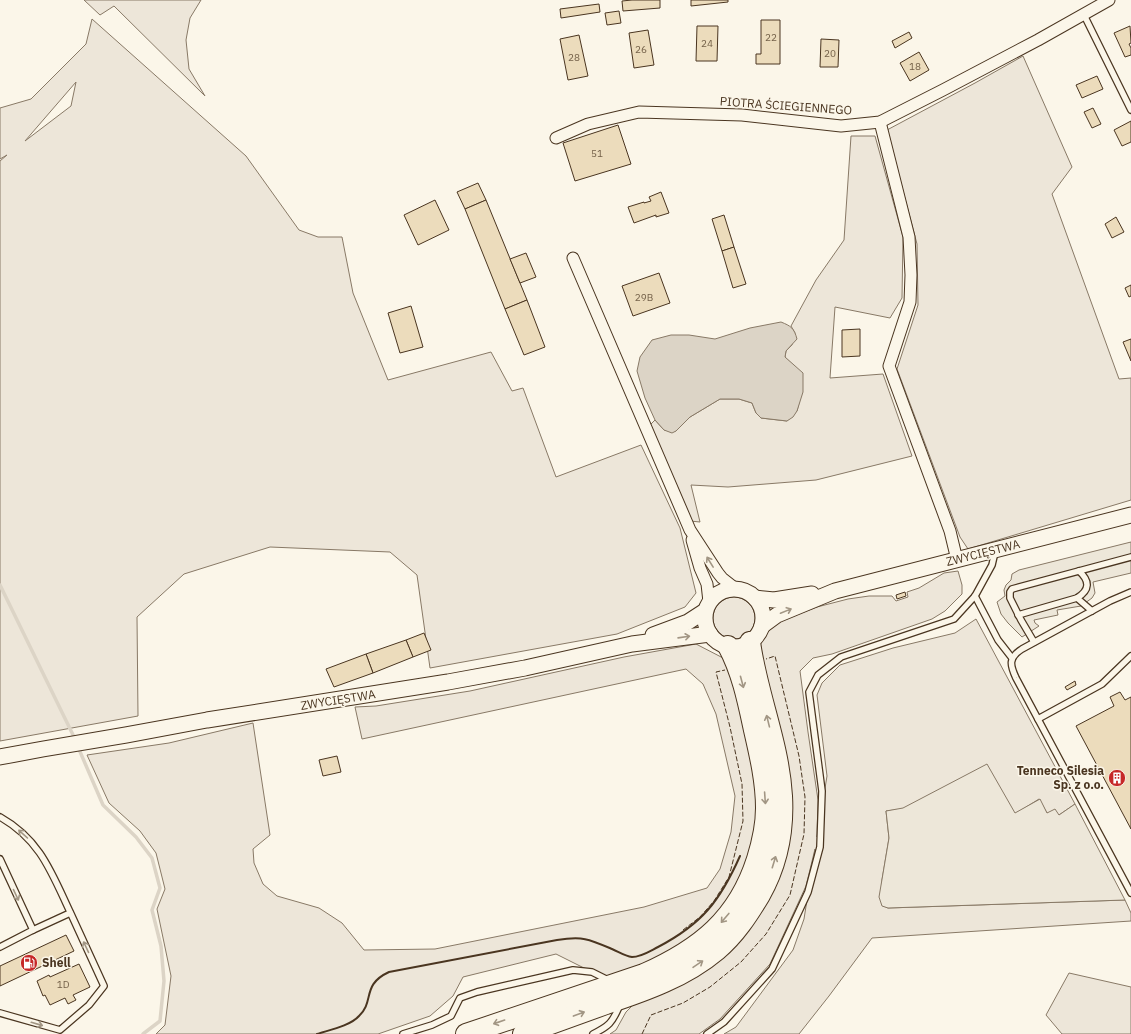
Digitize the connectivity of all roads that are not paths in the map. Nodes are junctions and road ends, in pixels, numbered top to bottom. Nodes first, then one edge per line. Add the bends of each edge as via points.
1 (1108, 0) edge
2 (1084, 15) junction
3 (1131, 110) edge
4 (880, 122) junction
5 (556, 138) dead end
6 (573, 258) dead end
7 (1131, 515) edge
8 (1111, 520) junction
9 (1131, 520) edge
10 (690, 530) junction
11 (996, 550) junction
12 (1131, 557) edge
13 (958, 560) junction
14 (1079, 571) junction
15 (736, 589) junction
16 (835, 591) junction
17 (1131, 592) edge
18 (975, 596) junction
19 (755, 598) junction
20 (1077, 598) junction
21 (707, 606) junction
22 (1092, 611) junction
23 (1018, 615) junction
24 (762, 626) junction
25 (710, 634) junction
26 (750, 642) junction
27 (1034, 642) junction
28 (632, 644) junction
29 (728, 646) junction
30 (1131, 656) edge
31 (1012, 658) junction
32 (1038, 719) junction
33 (0, 757) edge
34 (0, 817) edge
35 (0, 859) edge
36 (1131, 893) edge
37 (70, 913) junction
38 (33, 930) junction
39 (0, 947) edge
40 (608, 980) dead end
41 (619, 1007) dead end
42 (0, 1013) edge
43 (60, 1030) junction
44 (52, 1034) edge
45 (403, 1034) edge
46 (466, 1034) edge
47 (524, 1034) edge
48 (593, 1034) edge
49 (707, 1034) edge

1 - 2 street, PIOTRA ŚCIEGIENNEGO
2 - 3 lane
2 - 4 street, PIOTRA ŚCIEGIENNEGO
4 - 5 street, PIOTRA ŚCIEGIENNEGO via 841,126 742,115 639,112 588,124
4 - 13 street via 909,237 911,275 910,302 889,366 950,531
6 - 10 street
7 - 8 main road, ZWYCIĘSTWA
8 - 9 lane
8 - 11 main road, ZWYCIĘSTWA
15 -> 10 street via 718,573
10 - 21 street via 707,584
11 - 13 main road, ZWYCIĘSTWA
11 - 18 lane via 992,565
12 - 14 lane
13 - 16 main road, ZWYCIĘSTWA
14 - 20 lane via 1085,577 1087,588 1084,594
14 - 23 lane via 1012,589 1010,598
15 - 19 main road
15 - 21 main road via 719,593
16 - 19 main road, ZWYCIĘSTWA via 774,600
24 -> 16 main road, ZWYCIĘSTWA via 777,614
17 - 22 lane
18 - 31 lane via 998,640
18 - 49 lane via 954,619 841,657 818,675 809,692 822,791 820,848 808,892 772,969 724,1022
19 - 24 main road via 762,609
20 - 22 lane
20 - 23 lane
21 - 25 main road via 705,623
21 - 28 main road, ZWYCIĘSTWA via 688,622
22 - 27 lane
23 - 27 lane
24 - 26 main road via 758,635
28 -> 25 main road, ZWYCIĘSTWA
25 - 29 main road via 716,641
26 - 29 main road via 738,647
47 -> 26 highway via 670,980 718,950 748,916 774,865 782,819 777,759
27 - 31 lane
28 - 33 main road, ZWYCIĘSTWA via 456,681 207,720
29 -> 46 highway via 737,664 761,759 766,808 759,852 752,876 741,897 726,918 706,938 666,964 644,974
30 - 32 lane via 1102,684
31 - 32 lane via 1014,672
32 - 36 lane
37 -> 34 lane via 39,850 19,830
35 -> 38 lane
37 - 38 lane
43 -> 37 lane via 89,1005 104,986
38 - 39 lane
40 - 45 lane via 592,972 573,970 477,992 460,998 451,1016
41 - 48 lane via 614,1019 606,1028
42 -> 43 lane
43 - 44 lane

